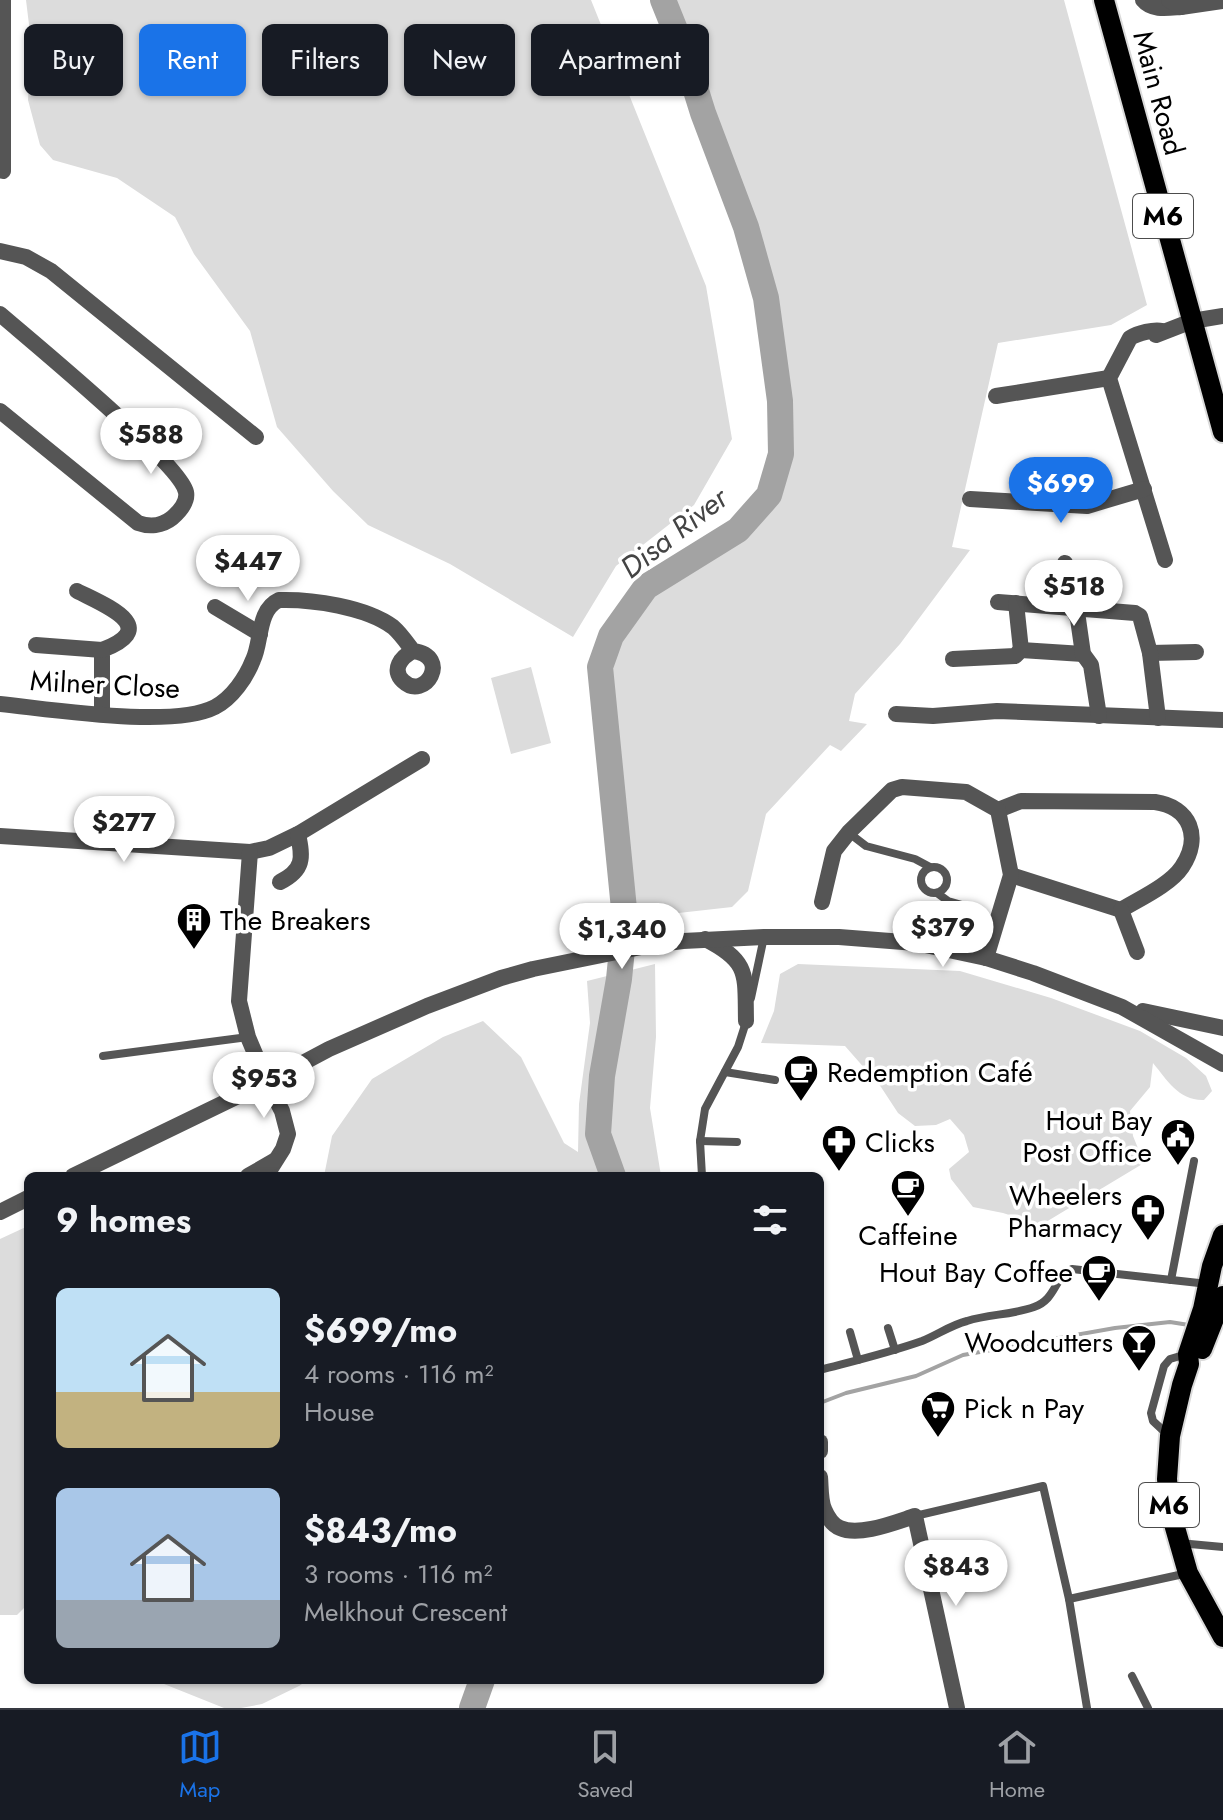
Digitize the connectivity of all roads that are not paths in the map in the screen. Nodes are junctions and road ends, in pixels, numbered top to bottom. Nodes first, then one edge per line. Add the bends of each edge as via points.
1 (3, 0) edge
2 (1104, 0) edge
3 (1143, 0) edge
4 (1223, 1) edge
5 (1175, 4) edge
6 (2, 170) edge
7 (0, 251) edge
8 (0, 314) edge
9 (1223, 316) edge
10 (1192, 321) junction
11 (1109, 378) junction
12 (996, 396) dead end
13 (0, 411) edge
14 (1223, 430) edge
15 (256, 437) dead end
16 (1144, 489) junction
17 (970, 499) dead end
18 (1165, 560) dead end
19 (1065, 563) dead end
20 (77, 591) dead end
21 (998, 602) dead end
22 (1016, 603) junction
23 (215, 607) dead end
24 (1072, 608) junction
25 (260, 634) junction
26 (36, 645) dead end
27 (102, 650) junction
28 (413, 651) dead end
29 (1196, 652) dead end
30 (1150, 653) junction
31 (1083, 654) junction
32 (1017, 658) junction
33 (953, 659) dead end
34 (0, 704) edge
35 (102, 714) junction
36 (896, 714) dead end
37 (1099, 716) junction
38 (1158, 718) junction
39 (1223, 720) edge
40 (422, 759) dead end
41 (998, 810) junction
42 (849, 832) junction
43 (298, 834) junction
44 (0, 836) edge
45 (250, 852) junction
46 (930, 867) junction
47 (1011, 875) junction
48 (280, 882) dead end
49 (937, 893) junction
50 (822, 902) dead end
51 (962, 905) dead end
52 (1121, 910) junction
53 (764, 937) junction
54 (705, 939) junction
55 (1137, 952) dead end
56 (986, 958) junction
57 (1122, 1007) junction
58 (746, 1021) junction
59 (1223, 1028) edge
60 (248, 1037) junction
61 (103, 1056) dead end
62 (1223, 1064) edge
63 (725, 1072) junction
64 (775, 1080) dead end
65 (267, 1082) junction
66 (700, 1141) junction
67 (737, 1142) dead end
68 (275, 1160) junction
69 (1194, 1161) dead end
70 (81, 1172) edge
71 (255, 1172) edge
72 (268, 1172) edge
73 (702, 1172) edge
74 (24, 1200) edge
75 (0, 1212) edge
76 (1223, 1235) edge
77 (1171, 1280) junction
78 (1215, 1296) edge
79 (888, 1328) dead end
80 (850, 1332) dead end
81 (895, 1350) junction
82 (858, 1360) junction
83 (824, 1369) edge
84 (824, 1508) edge
85 (915, 1516) junction
86 (1178, 1543) junction
87 (1223, 1547) edge
88 (1188, 1573) junction
89 (1069, 1599) junction
90 (1223, 1637) edge
91 (1132, 1676) dead end
92 (957, 1708) edge
93 (1087, 1708) edge
94 (1148, 1708) edge

1 - 6 street
2 - 10 main road, Main Road / M6
3 - 5 street via 1155,8
4 - 5 street
7 - 15 street via 26,257 64,281
8 - 13 street via 172,468 185,488 184,504 165,523 138,523
9 - 10 street
10 - 11 street via 1128,342
10 - 14 main road, Main Road / M6
11 - 12 street
11 - 16 street
16 - 17 street via 1087,506
16 - 18 street
19 - 24 street
20 - 27 street via 128,622 125,638
21 - 22 street
22 - 24 street
22 - 32 street
23 - 25 street
24 - 30 street via 1137,614
24 - 31 street
25 - 28 street, Milner Close via 272,603 287,600 332,605 382,620
25 - 35 street, Milner Close via 240,683 215,707 181,716
26 - 27 street
27 - 35 street
29 - 30 street
30 - 38 street
31 - 32 street
31 - 37 street via 1091,665
32 - 33 street
34 - 35 street, Milner Close
36 - 37 street
37 - 38 street
38 - 39 street
40 - 43 street
41 - 42 street via 966,792 897,788
41 - 47 street
41 - 52 street via 1031,800 1155,802 1185,815 1192,829 1183,866
42 - 46 lane via 866,846
42 - 50 street via 832,856
43 - 45 street
43 - 48 street via 300,863
44 - 45 street
45 - 60 street via 239,990
46 - 49 lane via 921,881
46 - 49 lane via 947,876 947,885
47 - 52 street
47 - 56 street
49 - 51 lane
52 - 55 street
53 - 54 street
53 - 56 street via 916,943
53 - 58 lane
54 - 58 street via 741,966
54 - 65 street via 651,945 501,978 329,1049
56 - 57 street
57 - 59 street
57 - 62 street
58 - 63 lane
60 - 61 lane
60 - 65 street
63 - 64 lane
63 - 66 lane via 705,1109
65 - 68 street via 288,1134
65 - 70 street
66 - 67 lane
66 - 73 lane
68 - 71 street
68 - 72 street
69 - 77 lane
74 - 75 street
76 - 78 main road, M6 via 1212,1266
77 - 78 lane
77 - 81 lane via 1072,1269 1062,1275 1047,1301 1024,1310 962,1317 929,1338
78 - 86 main road, M6 via 1193,1350 1170,1436 1167,1479
79 - 81 lane
80 - 82 lane
81 - 82 lane
82 - 83 lane
84 - 85 street via 840,1528 853,1530
85 - 89 lane via 1043,1486
85 - 92 street
86 - 87 lane
86 - 88 main road, M6
88 - 89 lane
88 - 90 main road, M6
89 - 93 lane
91 - 94 lane

